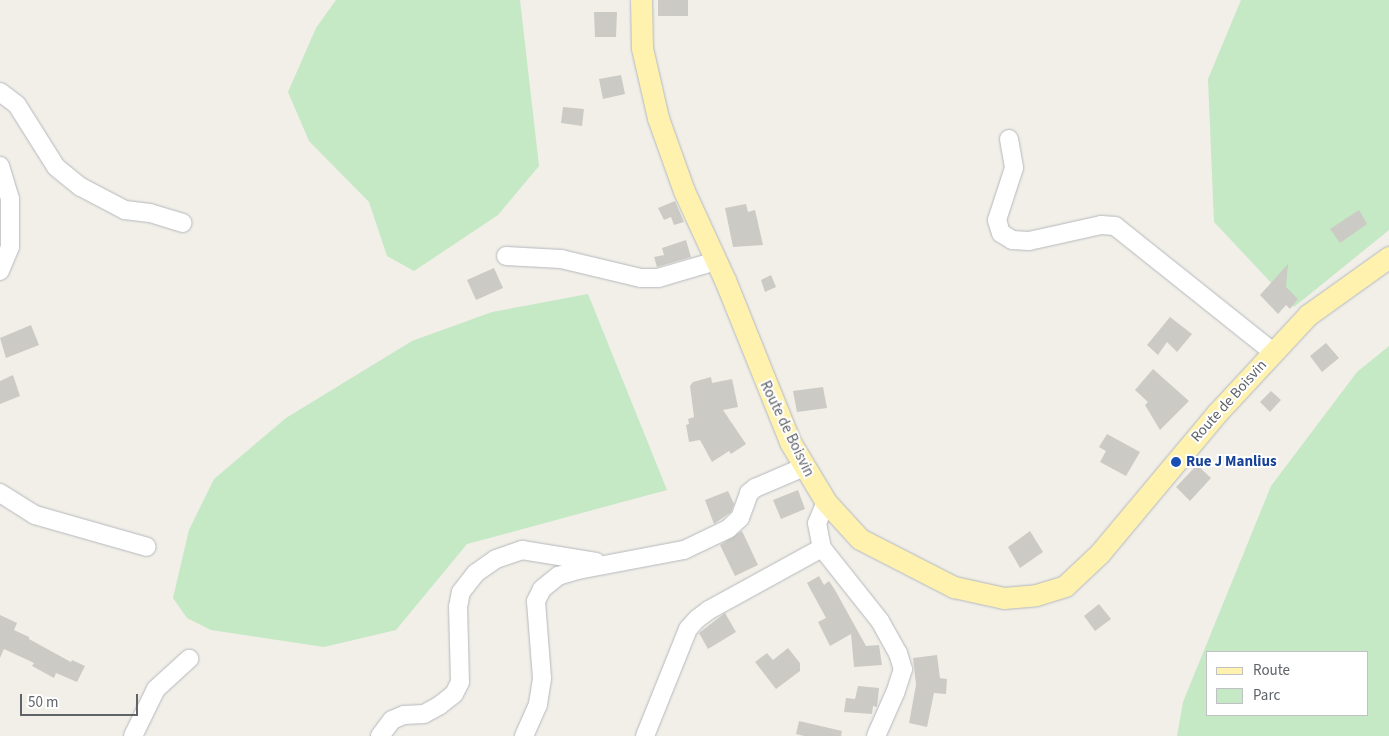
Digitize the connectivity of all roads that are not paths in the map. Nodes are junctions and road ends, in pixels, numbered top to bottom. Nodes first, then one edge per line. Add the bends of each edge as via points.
1 (641, 0) edge
2 (0, 92) edge
3 (1009, 139) dead end
4 (0, 166) edge
5 (183, 223) dead end
6 (506, 256) dead end
7 (1389, 256) edge
8 (716, 261) junction
9 (0, 272) edge
10 (1273, 352) junction
11 (804, 467) junction
12 (0, 493) edge
13 (826, 502) junction
14 (147, 547) dead end
15 (822, 548) junction
16 (609, 564) junction
17 (189, 659) dead end
18 (133, 736) edge
19 (380, 736) edge
20 (524, 736) edge
21 (645, 736) edge
22 (876, 736) edge

1 - 8 main road, Route de Boisvin via 642,48 658,118 684,191
2 - 5 street via 17,105 56,167 81,187 125,210
3 - 10 street via 1014,168 997,220 1001,234 1012,240 1029,241 1102,224 1115,226
4 - 9 street via 10,199 10,247
6 - 8 street via 561,259 641,278 658,278
7 - 10 main road, Route de Boisvin via 1308,314
8 - 11 main road, Route de Boisvin via 783,425
10 - 13 main road, Route de Boisvin via 1217,413 1100,553 1065,586 1036,595 1004,598 954,587 860,539
11 - 13 main road, Route de Boisvin
11 - 16 street via 755,488 749,493 740,518 728,530 684,550
12 - 14 street via 35,515
13 - 15 street via 817,524
15 - 21 street via 697,619 688,629
15 - 22 street via 880,621 903,668
16 - 19 street via 522,550 496,558 476,573 461,592 458,607 460,682 454,694 424,714 404,715 392,720
16 - 20 street via 558,576 542,589 536,601 542,678 538,704
17 - 18 street via 156,689

